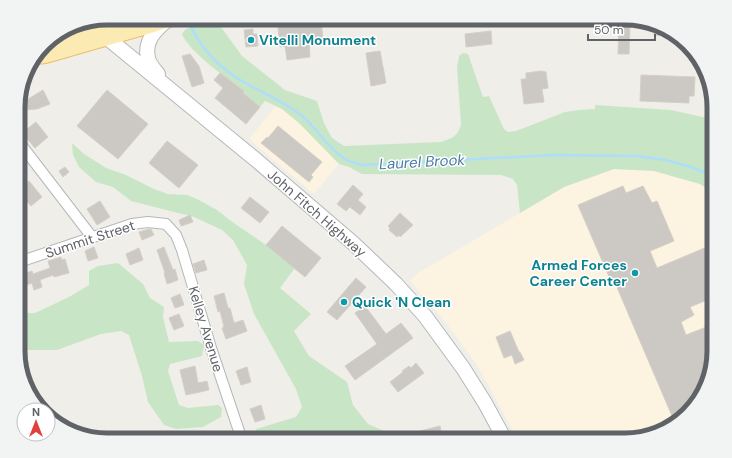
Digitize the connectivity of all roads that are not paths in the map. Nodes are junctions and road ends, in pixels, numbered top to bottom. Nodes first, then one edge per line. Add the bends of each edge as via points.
1 (149, 25) edge
2 (162, 25) edge
3 (94, 26) edge
4 (106, 38) junction
5 (43, 55) edge
6 (164, 85) junction
7 (25, 150) edge
8 (162, 223) joint
9 (92, 237) junction
10 (25, 260) edge
11 (240, 433) edge
12 (501, 433) edge

1 - 4 main road
2 - 6 main road via 150,37 147,54 150,64
3 - 4 main road, John Fitch Highway
4 - 5 main road
4 - 6 main road, John Fitch Highway
6 - 12 main road, John Fitch Highway via 346,237 396,284 429,321 463,368
7 - 9 street
8 - 9 street, Summit Street via 138,222
8 - 11 street, Kelley Avenue via 173,231 182,250
9 - 10 street, Summit Street

